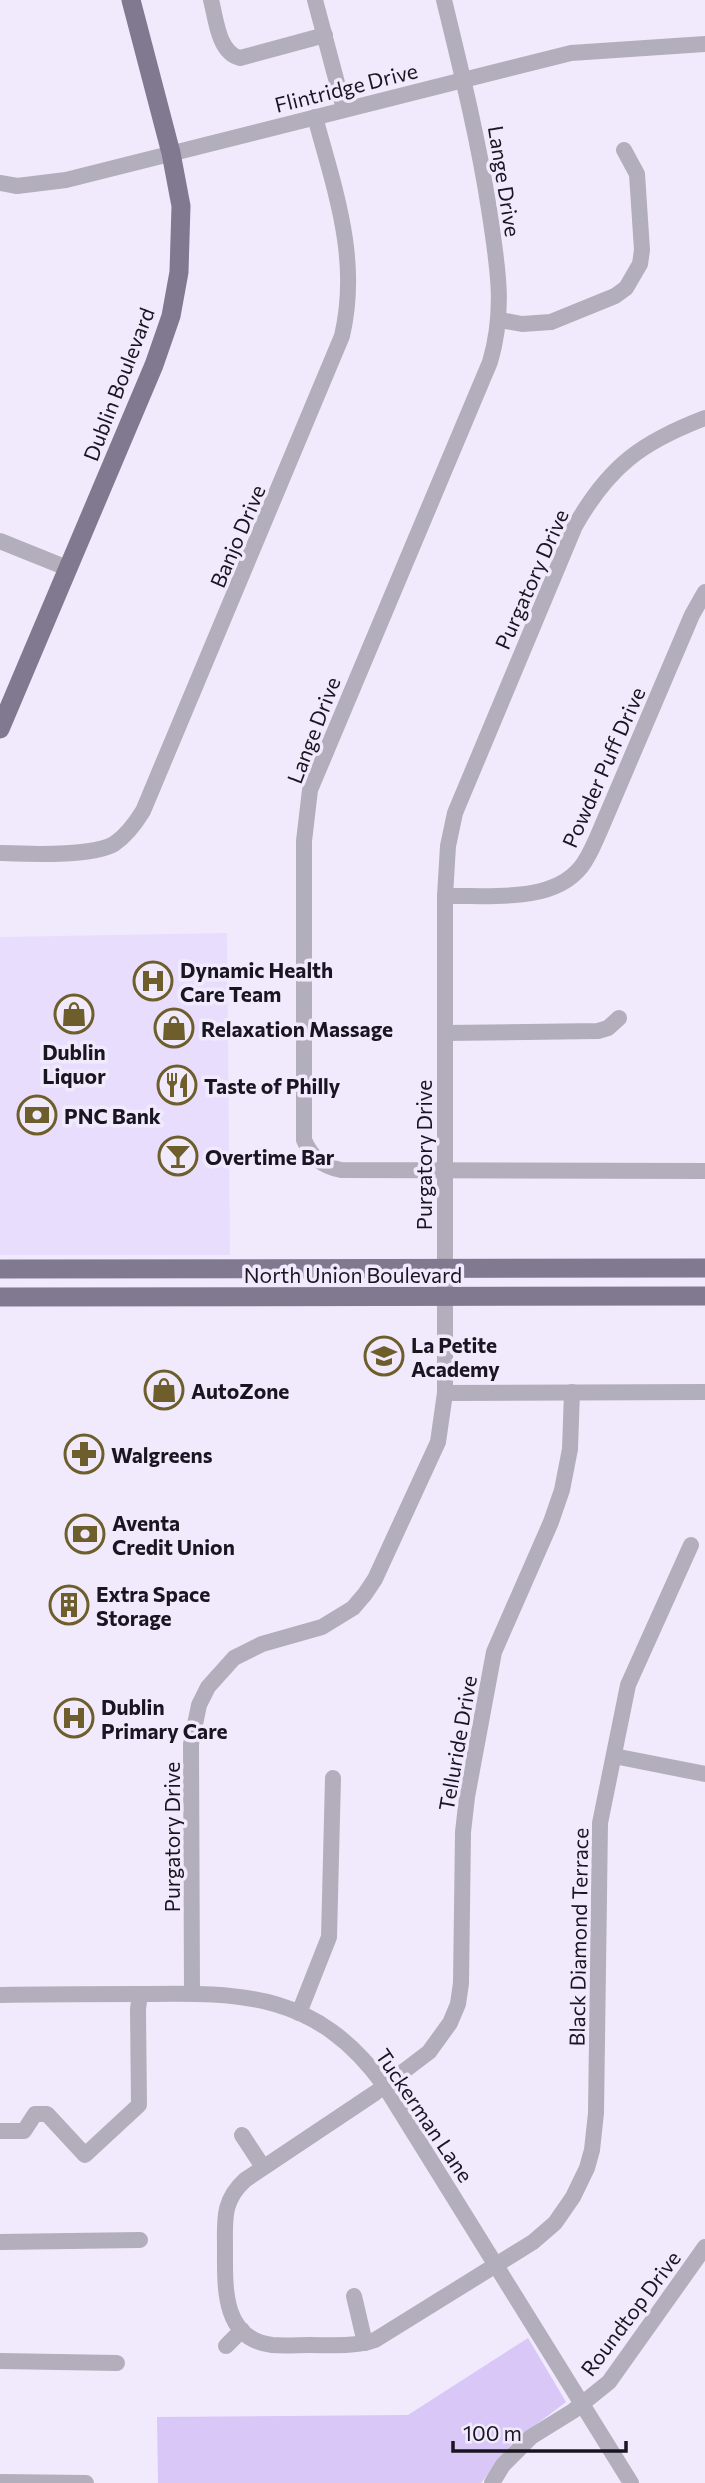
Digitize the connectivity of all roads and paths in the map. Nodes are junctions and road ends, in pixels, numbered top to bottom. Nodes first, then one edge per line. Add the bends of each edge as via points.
1 (131, 0) edge
2 (211, 0) edge
3 (315, 0) edge
4 (444, 0) edge
5 (325, 35) junction
6 (705, 44) edge
7 (463, 78) junction
8 (344, 109) junction
9 (315, 117) junction
10 (624, 150) dead end
11 (171, 153) junction
12 (0, 183) edge
13 (500, 320) junction
14 (705, 418) edge
15 (0, 541) edge
16 (67, 568) junction
17 (705, 592) edge
18 (0, 729) edge
19 (0, 853) edge
20 (445, 896) junction
21 (619, 1018) dead end
22 (444, 1033) junction
23 (705, 1171) edge
24 (444, 1172) junction
25 (705, 1268) edge
26 (0, 1269) edge
27 (444, 1269) junction
28 (705, 1296) edge
29 (0, 1297) edge
30 (444, 1297) junction
31 (572, 1392) junction
32 (705, 1392) edge
33 (445, 1393) junction
34 (691, 1545) dead end
35 (614, 1756) junction
36 (705, 1774) edge
37 (333, 1778) dead end
38 (192, 1993) junction
39 (140, 1994) junction
40 (0, 1995) edge
41 (299, 2012) junction
42 (384, 2085) junction
43 (0, 2131) edge
44 (242, 2135) dead end
45 (263, 2167) junction
46 (140, 2240) dead end
47 (0, 2242) edge
48 (705, 2247) edge
49 (498, 2266) junction
50 (355, 2296) dead end
51 (242, 2330) junction
52 (365, 2343) junction
53 (226, 2346) dead end
54 (0, 2361) edge
55 (117, 2363) dead end
56 (581, 2404) junction
57 (0, 2482) edge
58 (86, 2483) edge
59 (492, 2483) edge
60 (631, 2483) edge

1 - 11 main road, Dublin Boulevard
2 - 5 street via 224,47 233,57
3 - 5 street
4 - 7 street, Lange Drive
5 - 8 street
6 - 7 street, Flintridge Drive via 571,52
7 - 8 street, Flintridge Drive
7 - 13 street, Lange Drive via 478,139
8 - 9 street, Flintridge Drive
9 - 11 street, Flintridge Drive
9 - 19 street, Banjo Drive via 348,251 349,292 342,336 143,811 125,834 104,848
10 - 13 street via 636,174 642,250 634,278 615,296 551,322
11 - 12 street, Flintridge Drive via 47,183
11 - 16 main road, Dublin Boulevard via 182,228 171,316
13 - 24 street, Lange Drive via 490,362 319,764 305,821 304,1140 317,1161 341,1170
14 - 20 street, Purgatory Drive via 669,432 623,462 575,526 455,813
15 - 16 street
16 - 18 main road, Dublin Boulevard
17 - 20 street, Powder Puff Drive via 582,866 561,884 536,893
20 - 22 street, Purgatory Drive
21 - 22 street via 598,1031
22 - 24 street, Purgatory Drive
23 - 24 street, Lange Drive
24 - 27 street, Purgatory Drive
25 - 27 main road, North Union Boulevard
26 - 27 main road, North Union Boulevard
27 - 30 street, Purgatory Drive
28 - 30 main road, North Union Boulevard
29 - 30 main road, North Union Boulevard
30 - 33 street, Purgatory Drive
31 - 32 street
31 - 33 street
31 - 42 street, Telluride Drive via 570,1449 562,1490 499,1638 467,1797 458,2004 429,2052
33 - 38 street, Purgatory Drive via 438,1442 365,1594 353,1608 322,1627 262,1644 234,1658 208,1686 198,1705 191,1744
34 - 35 street, Black Diamond Terrace via 628,1685
35 - 36 street
35 - 49 street, Black Diamond Terrace via 600,1832 592,2150 580,2183 555,2223
37 - 41 street via 329,1937
38 - 39 street, Tuckerman Lane
38 - 41 street, Tuckerman Lane via 244,1996
39 - 40 street, Tuckerman Lane
39 - 43 street via 139,2105 85,2155 47,2114 35,2114 24,2131
41 - 42 street, Tuckerman Lane via 345,2041
42 - 45 street, Telluride Drive
42 - 49 street, Tuckerman Lane
44 - 45 street
45 - 51 street, Telluride Drive via 237,2187 226,2208 225,2291 230,2312
46 - 47 street
48 - 56 street, Roundtop Drive via 609,2382
49 - 52 street, Black Diamond Terrace
49 - 56 street, Tuckerman Lane
50 - 52 street
51 - 52 street via 273,2345
51 - 53 street
54 - 55 street
56 - 59 street, Roundtop Drive via 531,2437
56 - 60 street, Tuckerman Lane
57 - 58 street

